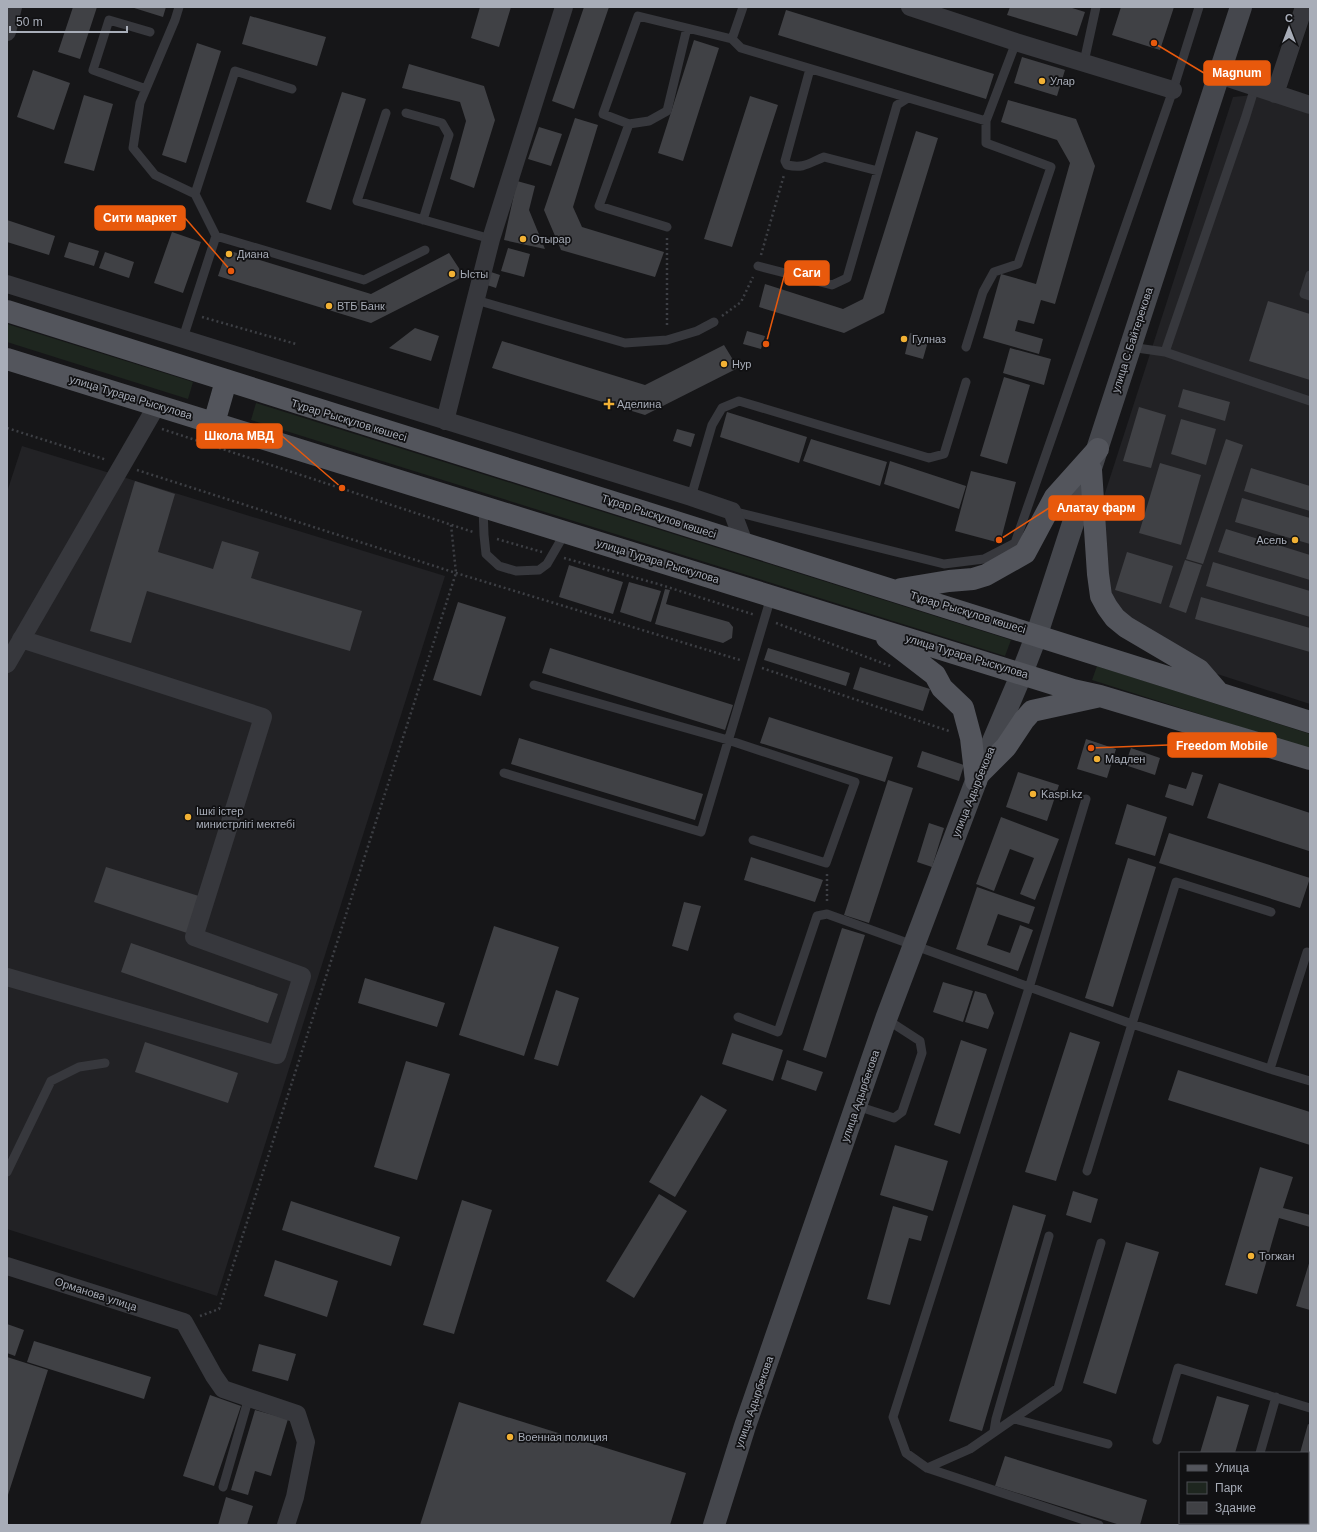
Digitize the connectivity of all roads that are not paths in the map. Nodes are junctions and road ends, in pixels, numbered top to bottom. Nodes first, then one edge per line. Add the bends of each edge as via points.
1 (179, 7) edge
2 (564, 7) edge
3 (743, 7) edge
4 (910, 7) edge
5 (1096, 7) edge
6 (1199, 7) edge
7 (1241, 7) edge
8 (1304, 7) edge
9 (687, 28) junction
10 (150, 32) dead end
11 (732, 39) junction
12 (1016, 42) junction
13 (1084, 62) junction
14 (810, 69) junction
15 (1219, 75) junction
16 (1255, 87) junction
17 (146, 89) junction
18 (292, 89) dead end
19 (1173, 90) junction
20 (1275, 94) junction
21 (908, 98) junction
22 (1310, 105) edge
23 (386, 114) dead end
24 (406, 114) dead end
25 (986, 121) junction
26 (629, 124) junction
27 (878, 171) junction
28 (195, 194) junction
29 (423, 220) junction
30 (667, 227) road end
31 (216, 236) junction
32 (491, 239) junction
33 (425, 250) dead end
34 (758, 266) road end
35 (1310, 275) edge
36 (7, 284) edge
37 (1310, 296) edge
38 (476, 300) junction
39 (7, 311) edge
40 (714, 322) road end
41 (183, 338) junction
42 (966, 346) dead end
43 (1130, 346) junction
44 (1165, 352) junction
45 (7, 359) edge
46 (226, 381) junction
47 (966, 382) dead end
48 (1310, 401) edge
49 (156, 405) junction
50 (445, 421) junction
51 (214, 423) junction
52 (1098, 449) junction
53 (1091, 470) junction
54 (691, 497) junction
55 (483, 507) junction
56 (732, 511) junction
57 (565, 533) junction
58 (744, 543) junction
59 (897, 590) junction
60 (771, 597) junction
61 (873, 628) junction
62 (1037, 634) junction
63 (21, 640) junction
64 (7, 664) edge
65 (1022, 673) junction
66 (534, 685) dead end
67 (1218, 692) junction
68 (1100, 696) junction
69 (1310, 722) edge
70 (728, 740) junction
71 (1308, 759) edge
72 (504, 773) dead end
73 (978, 777) junction
74 (1086, 799) dead end
75 (753, 840) dead end
76 (1271, 912) dead end
77 (914, 945) junction
78 (1307, 952) dead end
79 (7, 977) edge
80 (1029, 988) junction
81 (738, 1017) dead end
82 (886, 1019) junction
83 (1132, 1024) junction
84 (105, 1063) dead end
85 (1270, 1069) junction
86 (1310, 1081) edge
87 (856, 1106) junction
88 (7, 1172) edge
89 (1087, 1172) dead end
90 (1049, 1236) dead end
91 (1101, 1243) dead end
92 (7, 1266) edge
93 (249, 1398) junction
94 (1276, 1398) junction
95 (1310, 1408) edge
96 (1015, 1419) junction
97 (994, 1431) junction
98 (1157, 1440) dead end
99 (1108, 1444) dead end
100 (1260, 1452) edge
101 (927, 1468) junction
102 (223, 1487) dead end
103 (286, 1525) edge
104 (714, 1525) edge
105 (1099, 1525) edge

1 - 17 lane
2 - 32 street
3 - 11 lane
4 - 12 street
5 - 13 lane
6 - 19 lane
7 - 15 main road, улица С.Байтерекова
8 - 20 street
9 - 11 lane
9 - 26 lane via 667,111 649,121
9 - 26 lane via 638,16 603,114
10 - 17 lane via 109,20 93,70
11 - 14 lane via 741,48
12 - 13 street
12 - 25 lane
13 - 19 street
14 - 21 lane
14 - 27 lane via 787,165 807,166 824,157
15 - 16 street
15 - 43 main road, улица С.Байтерекова
16 - 20 street
16 - 44 lane
17 - 28 lane via 140,103 133,148 155,175
18 - 28 lane via 236,71
19 - 56 lane via 1015,543 984,559 944,564
20 - 22 street
21 - 25 lane
21 - 27 lane via 896,105
23 - 29 lane via 357,201
24 - 29 lane via 442,123 449,135
25 - 42 lane via 986,143 1051,167 1018,264 994,272 983,292
26 - 30 lane via 599,206
27 - 34 lane via 847,278 832,285
28 - 31 lane
29 - 32 lane
31 - 33 lane via 364,280
31 - 41 lane
32 - 38 street
35 - 37 lane via 1304,294
36 - 41 street
38 - 40 lane via 625,343 668,340 696,332
38 - 50 street
39 - 46 main road, Тұрар Рыскұлов көшесі
41 - 50 street
43 - 44 lane
43 - 52 main road, улица С.Байтерекова
44 - 48 lane
45 - 49 main road, улица Турара Рыскулова
46 - 51 main road
46 - 58 main road, Тұрар Рыскұлов көшесі
47 - 54 lane via 944,454 929,458 740,401 722,408 712,425
49 - 51 main road, улица Турара Рыскулова
49 - 63 street
50 - 54 street
51 - 55 main road, улица Турара Рыскулова
52 - 53 main road, улица С.Байтерекова
52 - 59 main road via 1055,497 1025,553 986,575
53 - 62 main road, улица С.Байтерекова
53 - 67 main road via 1101,596 1115,618 1199,670
54 - 56 street
55 - 57 main road, улица Турара Рыскулова
55 - 57 lane via 486,554 499,566 516,571 539,570 547,564
56 - 58 street
57 - 60 main road, улица Турара Рыскулова
58 - 59 main road, Тұрар Рыскұлов көшесі
59 - 62 main road, Тұрар Рыскұлов көшесі
60 - 61 main road, улица Турара Рыскулова
60 - 70 lane
61 - 65 main road, улица Турара Рыскулова
61 - 73 main road via 935,674 942,688 963,708
62 - 65 main road, улица С.Байтерекова
62 - 67 main road, Тұрар Рыскұлов көшесі
63 - 64 street
63 - 79 street via 263,717 194,937 302,976 277,1056
65 - 68 main road, улица Турара Рыскулова
65 - 73 main road, улица Адырбекова
66 - 70 lane
67 - 69 main road, Тұрар Рыскұлов көшесі
68 - 71 main road, улица Турара Рыскулова
68 - 73 main road via 1032,711 1006,747
70 - 72 lane via 701,832
70 - 75 lane via 855,782 826,863
73 - 77 main road, улица Адырбекова
74 - 80 lane
76 - 83 lane via 1176,882
77 - 80 lane
77 - 81 lane via 827,914 817,916 778,1032
77 - 82 main road, улица Адырбекова
78 - 85 lane
80 - 83 lane
80 - 101 lane via 893,1417 906,1452
82 - 87 main road, улица Адырбекова
82 - 87 lane via 920,1041 922,1053 902,1112 894,1118
83 - 85 lane
83 - 89 lane
84 - 88 lane via 79,1067 51,1081
85 - 86 lane
87 - 104 main road, улица Адырбекова via 745,1426
90 - 97 lane
91 - 96 lane via 1058,1388
92 - 93 street, Орманова улица via 184,1322 223,1389
93 - 102 lane
93 - 103 street via 297,1414 306,1442 295,1497
94 - 95 lane
94 - 98 lane via 1178,1368
94 - 100 lane
96 - 97 lane
96 - 99 lane
97 - 101 lane via 970,1449
101 - 105 lane

